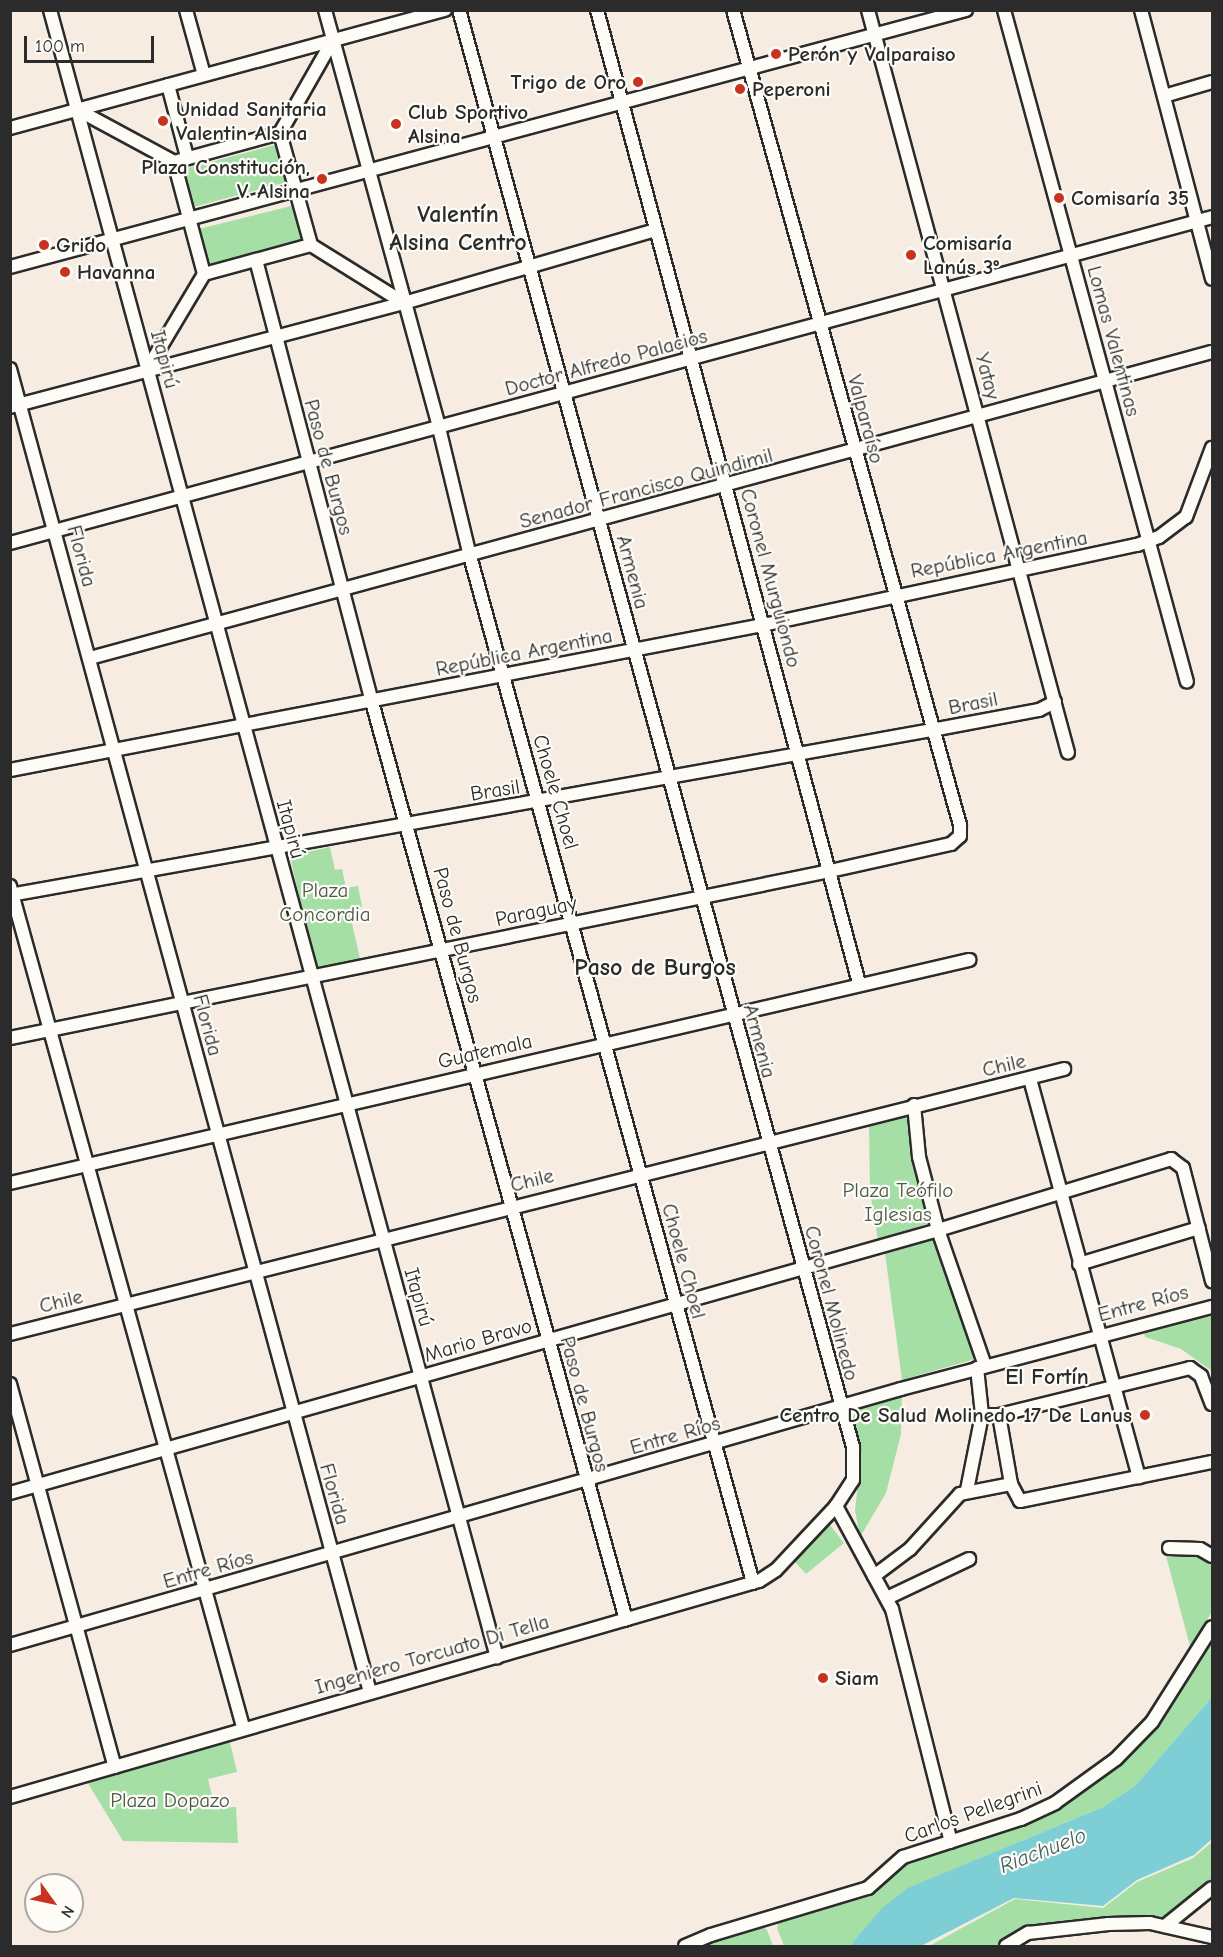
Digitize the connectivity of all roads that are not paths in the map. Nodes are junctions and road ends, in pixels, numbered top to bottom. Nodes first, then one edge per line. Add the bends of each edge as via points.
1 (50, 10) edge
2 (186, 10) edge
3 (325, 10) edge
4 (445, 10) edge
5 (459, 10) edge
6 (597, 10) edge
7 (733, 10) edge
8 (868, 10) edge
9 (966, 10) edge
10 (1004, 10) edge
11 (1140, 10) edge
12 (875, 35) junction
13 (333, 40) junction
14 (749, 69) junction
15 (204, 75) junction
16 (1212, 82) edge
17 (168, 85) junction
18 (1164, 96) junction
19 (623, 103) junction
20 (78, 110) junction
21 (10, 128) edge
22 (280, 133) junction
23 (496, 138) junction
24 (187, 157) junction
25 (174, 162) junction
26 (369, 171) junction
27 (297, 191) junction
28 (1212, 217) edge
29 (188, 220) junction
30 (1196, 222) junction
31 (655, 230) junction
32 (112, 240) junction
33 (311, 245) junction
34 (1071, 256) junction
35 (256, 260) junction
36 (10, 267) edge
37 (530, 267) junction
38 (204, 274) junction
39 (1212, 279) edge
40 (945, 291) junction
41 (404, 303) junction
42 (821, 324) junction
43 (275, 335) junction
44 (1212, 352) edge
45 (690, 359) junction
46 (148, 368) junction
47 (10, 369) edge
48 (1104, 382) junction
49 (565, 392) junction
50 (15, 406) edge
51 (979, 418) junction
52 (439, 428) junction
53 (854, 452) junction
54 (1211, 453) edge
55 (308, 463) junction
56 (727, 487) junction
57 (181, 497) junction
58 (599, 521) junction
59 (55, 531) junction
60 (1148, 542) junction
61 (10, 543) edge
62 (470, 556) junction
63 (1020, 572) junction
64 (343, 591) junction
65 (896, 595) junction
66 (763, 625) junction
67 (216, 626) junction
68 (633, 650) junction
69 (90, 658) junction
70 (503, 675) junction
71 (1187, 682) dead end
72 (372, 702) junction
73 (1055, 702) junction
74 (243, 726) junction
75 (932, 730) junction
76 (114, 749) junction
77 (1068, 753) dead end
78 (799, 754) junction
79 (10, 770) edge
80 (668, 778) junction
81 (539, 802) junction
82 (407, 824) junction
83 (960, 836) joint
84 (276, 848) junction
85 (146, 870) junction
86 (830, 871) junction
87 (11, 892) edge
88 (701, 896) junction
89 (572, 923) junction
90 (442, 951) junction
91 (969, 960) dead end
92 (311, 977) junction
93 (859, 983) junction
94 (181, 1002) junction
95 (732, 1014) junction
96 (50, 1030) junction
97 (10, 1038) edge
98 (606, 1042) junction
99 (1064, 1069) dead end
100 (476, 1074) junction
101 (1030, 1079) junction
102 (345, 1104) junction
103 (915, 1105) junction
104 (217, 1134) junction
105 (768, 1143) junction
106 (87, 1166) junction
107 (640, 1174) junction
108 (10, 1183) edge
109 (1059, 1194) junction
110 (512, 1205) junction
111 (1199, 1228) junction
112 (938, 1230) junction
113 (382, 1239) junction
114 (1079, 1264) junction
115 (801, 1268) junction
116 (253, 1272) junction
117 (1212, 1281) edge
118 (676, 1304) junction
119 (125, 1305) junction
120 (1212, 1307) edge
121 (10, 1334) edge
122 (1099, 1335) junction
123 (548, 1341) junction
124 (981, 1367) junction
125 (421, 1377) junction
126 (10, 1384) edge
127 (1116, 1386) junction
128 (1212, 1404) edge
129 (840, 1407) junction
130 (291, 1411) junction
131 (982, 1415) junction
132 (999, 1415) junction
133 (715, 1444) junction
134 (164, 1450) junction
135 (1212, 1462) edge
136 (1139, 1476) junction
137 (586, 1481) junction
138 (1011, 1484) junction
139 (38, 1485) junction
140 (967, 1490) junction
141 (10, 1493) edge
142 (836, 1506) junction
143 (458, 1518) junction
144 (1169, 1548) dead end
145 (331, 1553) junction
146 (1212, 1556) edge
147 (969, 1559) dead end
148 (874, 1576) junction
149 (753, 1583) junction
150 (203, 1591) junction
151 (887, 1598) junction
152 (626, 1620) junction
153 (76, 1626) junction
154 (1212, 1627) edge
155 (10, 1645) edge
156 (497, 1657) junction
157 (370, 1692) junction
158 (243, 1727) junction
159 (115, 1767) junction
160 (10, 1797) edge
161 (951, 1842) junction
162 (1212, 1888) edge
163 (1165, 1926) junction
164 (1212, 1937) edge
165 (685, 1947) edge
166 (1006, 1947) edge

1 - 20 street, Itapirú
2 - 15 street
3 - 13 street, Choele Choel
4 - 13 street
5 - 23 street, Armenia
6 - 19 street, Coronel Murguiondo
7 - 14 street, Valparaíso
8 - 12 street, Yatay
9 - 12 street
10 - 34 street, Lomas Valentinas
11 - 18 street
12 - 14 street
12 - 40 street, Yatay
13 - 15 street
13 - 22 street
13 - 26 street, Choele Choel
14 - 19 street
14 - 42 street, Valparaíso
15 - 17 street
16 - 18 street
17 - 20 street
17 - 24 street
18 - 30 street
19 - 23 street
19 - 31 street, Coronel Murguiondo
20 - 21 street
20 - 25 street
20 - 32 street, Itapirú
22 - 24 street
22 - 27 street
23 - 26 street
23 - 37 street, Armenia
24 - 25 street
25 - 29 street
26 - 27 street
26 - 41 street, Choele Choel
27 - 29 street
27 - 33 street
28 - 30 street, Doctor Alfredo Palacios
29 - 32 street
29 - 38 street
30 - 34 street, Doctor Alfredo Palacios
30 - 39 street
31 - 37 street
31 - 45 street, Coronel Murguiondo
32 - 36 street
32 - 46 street, Itapirú
33 - 35 street
33 - 41 street
34 - 40 street, Doctor Alfredo Palacios
34 - 48 street, Lomas Valentinas
35 - 38 street
35 - 43 street, Paso de Burgos
37 - 41 street
37 - 49 street, Armenia
38 - 46 street
40 - 42 street, Doctor Alfredo Palacios
40 - 51 street, Yatay
41 - 43 street
41 - 52 street, Choele Choel
42 - 45 street, Doctor Alfredo Palacios
42 - 53 street, Valparaíso
43 - 46 street
43 - 55 street, Paso de Burgos
44 - 48 street, Senador Francisco Quindimil
45 - 49 street, Doctor Alfredo Palacios
45 - 56 street, Coronel Murguiondo
46 - 50 street
46 - 57 street, Itapirú
47 - 50 street, Florida
48 - 51 street, Senador Francisco Quindimil
48 - 60 street, Lomas Valentinas
49 - 52 street, Doctor Alfredo Palacios
49 - 58 street, Armenia
50 - 59 street, Florida
51 - 53 street, Senador Francisco Quindimil
51 - 63 street, Yatay
52 - 55 street, Doctor Alfredo Palacios
52 - 62 street, Choele Choel
53 - 56 street, Senador Francisco Quindimil
53 - 65 street, Valparaíso
54 - 60 street via 1186,517
55 - 57 street, Doctor Alfredo Palacios
55 - 64 street, Paso de Burgos
56 - 58 street, Senador Francisco Quindimil
56 - 66 street, Coronel Murguiondo
57 - 59 street, Doctor Alfredo Palacios
57 - 67 street, Itapirú
58 - 62 street, Senador Francisco Quindimil
58 - 68 street, Armenia
59 - 61 street, Doctor Alfredo Palacios
59 - 69 street, Florida
60 - 63 street, República Argentina
60 - 71 street, Lomas Valentinas
62 - 64 street, Senador Francisco Quindimil
62 - 70 street, Choele Choel
63 - 65 street, República Argentina
63 - 73 street, Yatay
64 - 67 street, Senador Francisco Quindimil
64 - 72 street, Paso de Burgos
65 - 66 street, República Argentina
65 - 75 street, Valparaíso
66 - 68 street, República Argentina
66 - 78 street, Coronel Murguiondo
67 - 69 street, Senador Francisco Quindimil
67 - 74 street, Itapirú
68 - 70 street, República Argentina
68 - 80 street, Armenia
69 - 76 street, Florida
70 - 72 street, República Argentina
70 - 81 street, Choele Choel
72 - 74 street, República Argentina
72 - 82 street, Paso de Burgos
73 - 75 street, Brasil via 1040,710
73 - 77 street, Yatay
74 - 76 street, República Argentina
74 - 84 street, Itapirú
75 - 78 street, Brasil
75 - 83 street, Valparaíso
76 - 79 street, República Argentina
76 - 85 street, Florida
78 - 80 street, Brasil
78 - 86 street, Coronel Murguiondo
80 - 81 street, Brasil
80 - 88 street, Armenia
81 - 82 street, Brasil
81 - 89 street, Choele Choel
82 - 84 street, Brasil
82 - 90 street, Paso de Burgos
83 - 86 street, Paraguay via 951,844
84 - 85 street, Brasil
84 - 92 street, Itapirú
85 - 87 street, Brasil
85 - 94 street, Florida
86 - 88 street, Paraguay
86 - 93 street, Coronel Murguiondo
87 - 96 street
88 - 89 street, Paraguay
88 - 95 street, Armenia
89 - 90 street, Paraguay
89 - 98 street, Choele Choel
90 - 92 street, Paraguay
90 - 100 street, Paso de Burgos
91 - 93 street, Guatemala
92 - 94 street, Paraguay
92 - 102 street, Itapirú
93 - 95 street, Guatemala
94 - 96 street, Paraguay
94 - 104 street, Florida
95 - 98 street, Guatemala
95 - 105 street, Armenia
96 - 97 street, Paraguay
96 - 106 street
98 - 100 street, Guatemala
98 - 107 street, Choele Choel
99 - 101 street, Chile
100 - 102 street, Guatemala
100 - 110 street, Paso de Burgos
101 - 103 street, Chile
101 - 109 street
102 - 104 street, Guatemala
102 - 113 street, Itapirú
103 - 105 street, Chile
103 - 112 street via 920,1157
104 - 106 street, Guatemala
104 - 116 street, Florida
105 - 107 street, Chile
105 - 115 street, Coronel Molinedo
106 - 108 street, Guatemala
106 - 119 street
107 - 110 street, Chile
107 - 118 street, Choele Choel
109 - 111 street, Mario Bravo via 1171,1159 1178,1162
109 - 112 street, Mario Bravo
109 - 114 street
110 - 113 street, Chile
110 - 123 street, Paso de Burgos
111 - 114 street
111 - 117 street
112 - 115 street, Mario Bravo
112 - 124 street
113 - 116 street, Chile
113 - 125 street, Itapirú
114 - 122 street
115 - 118 street, Mario Bravo
115 - 129 street, Coronel Molinedo
116 - 119 street, Chile
116 - 130 street, Florida
118 - 123 street, Mario Bravo
118 - 133 street, Choele Choel
119 - 121 street, Chile
119 - 134 street
120 - 122 street, Entre Ríos
122 - 124 street, Entre Ríos
122 - 127 street
123 - 125 street, Mario Bravo
123 - 137 street, Paso de Burgos
124 - 129 street, Entre Ríos
124 - 131 street
125 - 130 street, Mario Bravo
125 - 143 street, Itapirú
126 - 139 street
127 - 128 street via 1190,1368 1201,1376
127 - 132 street
127 - 136 street
129 - 133 street, Entre Ríos
129 - 142 street, Coronel Molinedo via 856,1469
130 - 134 street, Mario Bravo
130 - 145 street, Florida
131 - 132 street
131 - 140 street
132 - 138 street
133 - 137 street, Entre Ríos
133 - 149 street, Choele Choel
134 - 139 street, Mario Bravo
134 - 150 street
135 - 136 street
136 - 138 street via 1029,1502 1016,1499
137 - 143 street, Entre Ríos
137 - 152 street, Paso de Burgos
138 - 140 street
139 - 141 street, Mario Bravo
139 - 153 street
140 - 148 street via 953,1500 910,1549
142 - 148 street
142 - 149 street, Ingeniero Torcuato Di Tella via 771,1575
143 - 145 street, Entre Ríos
143 - 156 street, Itapirú
144 - 146 street via 1200,1550
145 - 150 street, Entre Ríos
145 - 157 street, Florida
147 - 151 street
148 - 151 street
149 - 152 street, Ingeniero Torcuato Di Tella
150 - 153 street, Entre Ríos
150 - 158 street
151 - 161 street
152 - 156 street, Ingeniero Torcuato Di Tella
153 - 155 street, Entre Ríos
153 - 159 street
154 - 161 street, Carlos Pellegrini via 1170,1700 1137,1740 1108,1766 1055,1803 1021,1819
156 - 157 street, Ingeniero Torcuato Di Tella
157 - 158 street, Ingeniero Torcuato Di Tella
158 - 159 street, Ingeniero Torcuato Di Tella
159 - 160 street, Ingeniero Torcuato Di Tella
161 - 165 street, Carlos Pellegrini via 903,1857 868,1888 711,1935
162 - 163 street
163 - 164 street
163 - 166 street via 1108,1924 1028,1933

